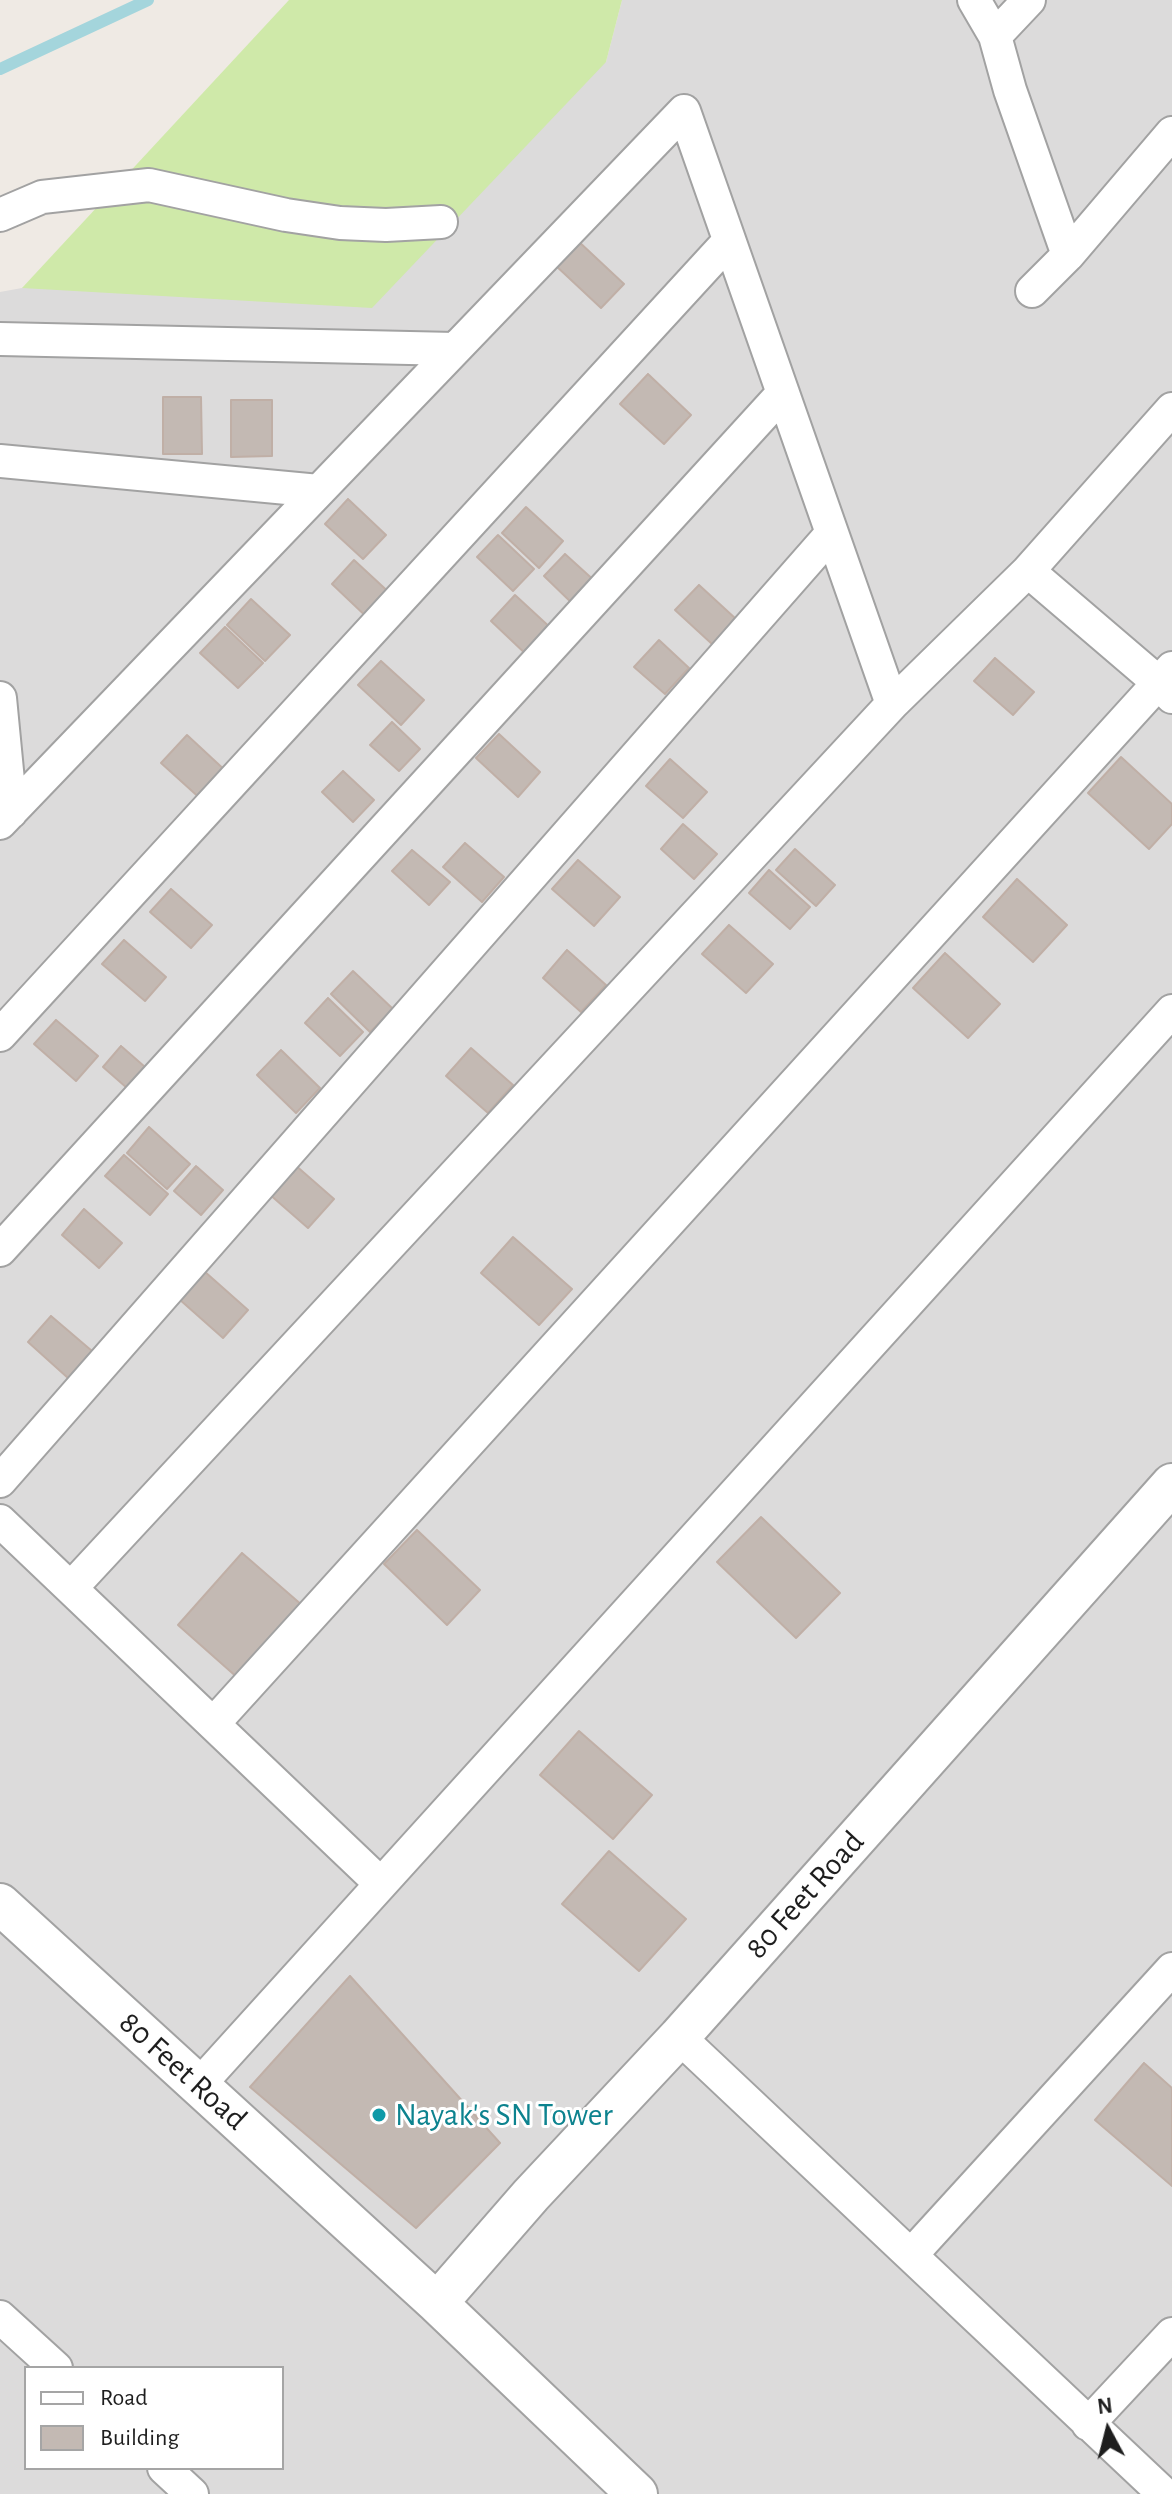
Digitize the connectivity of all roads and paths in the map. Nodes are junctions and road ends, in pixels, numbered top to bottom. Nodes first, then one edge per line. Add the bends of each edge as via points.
1 (974, 0) edge
2 (1029, 0) edge
3 (995, 36) junction
4 (1172, 133) edge
5 (0, 215) edge
6 (441, 222) dead end
7 (729, 241) junction
8 (1068, 255) junction
9 (1032, 291) dead end
10 (0, 339) edge
11 (455, 349) junction
12 (783, 393) junction
13 (1172, 409) edge
14 (0, 461) edge
15 (319, 491) junction
16 (832, 533) junction
17 (1028, 571) junction
18 (1168, 683) edge
19 (0, 698) edge
20 (892, 704) junction
21 (5, 818) edge
22 (1172, 1011) edge
23 (0, 1035) edge
24 (0, 1250) edge
25 (0, 1481) edge
26 (1172, 1484) edge
27 (0, 1521) edge
28 (71, 1588) junction
29 (213, 1724) junction
30 (381, 1884) junction
31 (0, 1904) edge
32 (1172, 1969) edge
33 (679, 2037) junction
34 (199, 2085) junction
35 (911, 2255) junction
36 (437, 2303) junction
37 (0, 2317) edge
38 (1172, 2334) edge
39 (54, 2366) edge
40 (1088, 2424) junction
41 (166, 2470) edge
42 (192, 2494) edge
43 (637, 2494) edge
44 (1164, 2494) edge

1 - 3 street
2 - 3 street
3 - 8 street
4 - 8 street
5 - 6 street via 42,197 149,185 340,223
7 - 11 street via 684,111
7 - 12 street
7 - 23 street
8 - 9 street
10 - 11 street
11 - 15 street
12 - 16 street
12 - 24 street
13 - 17 street
14 - 15 street
15 - 21 street
16 - 20 street
16 - 25 street
17 - 18 street
17 - 20 street
18 - 29 street
19 - 21 street
20 - 28 street
22 - 30 street
26 - 33 street, 80 Feet Road
27 - 28 street
28 - 29 street
29 - 30 street
30 - 34 street
31 - 34 street, 80 Feet Road
32 - 35 street
33 - 35 street
33 - 36 street, 80 Feet Road
34 - 36 street, 80 Feet Road
35 - 40 street
36 - 43 street, 80 Feet Road
37 - 39 street
38 - 40 street
40 - 44 street
41 - 42 street

